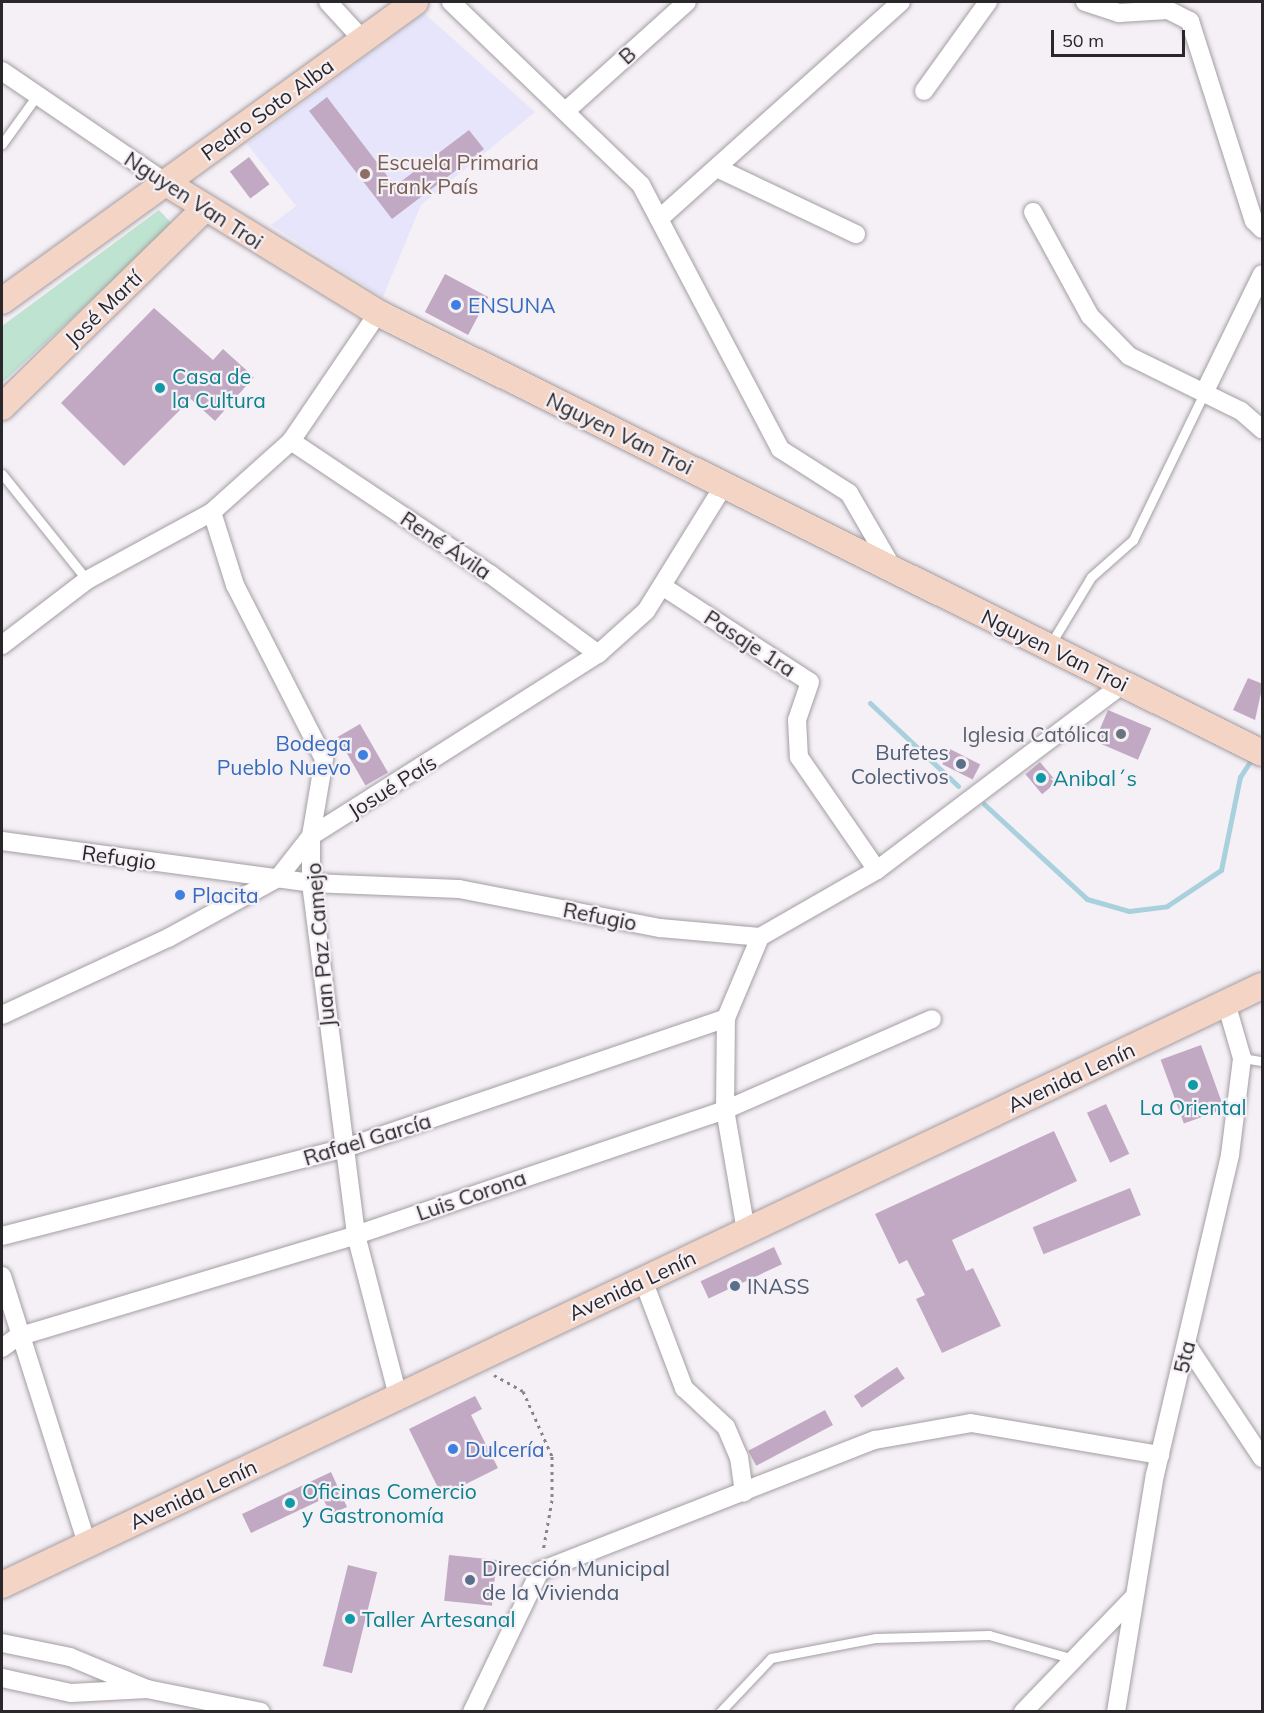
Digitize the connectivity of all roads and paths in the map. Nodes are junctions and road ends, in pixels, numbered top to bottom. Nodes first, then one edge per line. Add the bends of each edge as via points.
1 (328, 2) edge
2 (415, 2) edge
3 (451, 2) edge
4 (687, 2) edge
5 (901, 2) edge
6 (988, 2) edge
7 (1085, 2) edge
8 (363, 40) junction
9 (2, 71) edge
10 (924, 91) dead end
11 (38, 94) junction
12 (568, 109) junction
13 (2, 144) edge
14 (717, 168) junction
15 (166, 183) junction
16 (204, 209) junction
17 (1032, 212) dead end
18 (659, 219) junction
19 (1263, 229) edge
20 (856, 234) dead end
21 (1263, 274) edge
22 (2, 301) edge
23 (378, 313) junction
24 (1204, 393) junction
25 (2, 407) edge
26 (1263, 429) edge
27 (291, 441) junction
28 (2, 474) edge
29 (724, 485) junction
30 (212, 512) junction
31 (893, 570) junction
32 (87, 580) junction
33 (662, 586) junction
34 (2, 645) edge
35 (1049, 647) junction
36 (598, 654) junction
37 (1123, 684) junction
38 (1254, 749) edge
39 (311, 836) junction
40 (2, 841) edge
41 (877, 870) junction
42 (278, 878) junction
43 (311, 883) junction
44 (760, 937) junction
45 (1263, 986) edge
46 (1226, 1003) junction
47 (2, 1015) edge
48 (726, 1018) junction
49 (932, 1019) dead end
50 (1242, 1058) junction
51 (1263, 1061) edge
52 (725, 1110) junction
53 (342, 1149) junction
54 (746, 1231) junction
55 (356, 1235) junction
56 (2, 1236) edge
57 (2, 1276) edge
58 (643, 1280) junction
59 (17, 1337) junction
60 (1188, 1345) junction
61 (2, 1348) edge
62 (469, 1363) junction
63 (398, 1396) junction
64 (1160, 1455) junction
65 (1263, 1458) edge
66 (744, 1493) junction
67 (87, 1544) junction
68 (540, 1571) junction
69 (2, 1585) edge
70 (1133, 1598) junction
71 (2, 1643) edge
72 (1074, 1659) junction
73 (2, 1678) edge
74 (147, 1689) junction
75 (209, 1706) edge
76 (261, 1712) edge
77 (472, 1712) edge
78 (720, 1712) edge
79 (1023, 1712) edge
80 (1116, 1712) edge

1 - 8 street
2 - 8 street, Pedro Soto Alba
3 - 12 street via 503,58
4 - 12 street, B
5 - 14 street
6 - 10 street
7 - 19 street via 1119,13 1168,10 1190,21 1254,221
8 - 15 street, Pedro Soto Alba
9 - 11 street, Nguyen Van Troi
11 - 13 lane
11 - 15 street, Nguyen Van Troi
12 - 18 street via 641,185
14 - 18 street
14 - 20 street
15 - 16 street, Nguyen Van Troi
15 - 22 street, Pedro Soto Alba
16 - 23 street, Nguyen Van Troi
16 - 25 street, José Martí
17 - 24 street via 1090,316 1129,356
18 - 31 street via 780,449 849,494
21 - 24 street
23 - 27 street
23 - 29 street, Nguyen Van Troi
24 - 26 street
24 - 35 lane via 1133,540 1091,577
27 - 30 street
27 - 36 street, René Ávila via 490,574
28 - 32 lane
29 - 31 street, Nguyen Van Troi
29 - 33 street, Josué País
30 - 32 street
30 - 39 street, Juan Paz Camejo via 235,585 324,759
31 - 35 street, Nguyen Van Troi
32 - 34 street
33 - 36 street, Josué País via 646,611
33 - 41 street, Pasaje 1ra via 810,682 797,720 799,757
35 - 37 street, Nguyen Van Troi
36 - 39 street, Josué País
37 - 38 street, Nguyen Van Troi
37 - 41 street
39 - 42 street, Josué País
39 - 43 street, Juan Paz Camejo
40 - 42 street, Refugio
41 - 44 street
42 - 43 street, Refugio
42 - 47 street, Josué País via 168,938
43 - 44 street, Refugio via 459,889 660,928
43 - 53 street, Juan Paz Camejo
44 - 48 street
45 - 46 street, Avenida Lenín
46 - 50 street, 5ta
46 - 54 street, Avenida Lenín
48 - 52 street
48 - 53 street, Rafael García
49 - 52 street, Luis Corona
50 - 51 lane
50 - 60 street, 5ta via 1230,1155
52 - 54 street
52 - 55 street, Luis Corona
53 - 55 street, Juan Paz Camejo
53 - 56 street, Rafael García
54 - 58 street, Avenida Lenín
55 - 59 street, Luis Corona
55 - 63 street, Juan Paz Camejo
57 - 59 street
58 - 62 street, Avenida Lenín
58 - 66 street via 684,1388 726,1427 739,1457
59 - 61 street, Luis Corona
59 - 67 street
60 - 64 street, 5ta
60 - 65 street
62 - 63 street, Avenida Lenín
62 - 68 path via 523,1391 552,1456 552,1500
63 - 67 street, Avenida Lenín
64 - 66 street via 971,1423 875,1440
64 - 70 street, 5ta
66 - 68 street
67 - 69 street, Avenida Lenín
68 - 77 street
70 - 72 street
70 - 80 street, 5ta
71 - 74 street via 70,1657
72 - 78 lane via 989,1635 876,1638 771,1659
72 - 79 street
73 - 74 street via 71,1694
74 - 75 street
75 - 76 street

